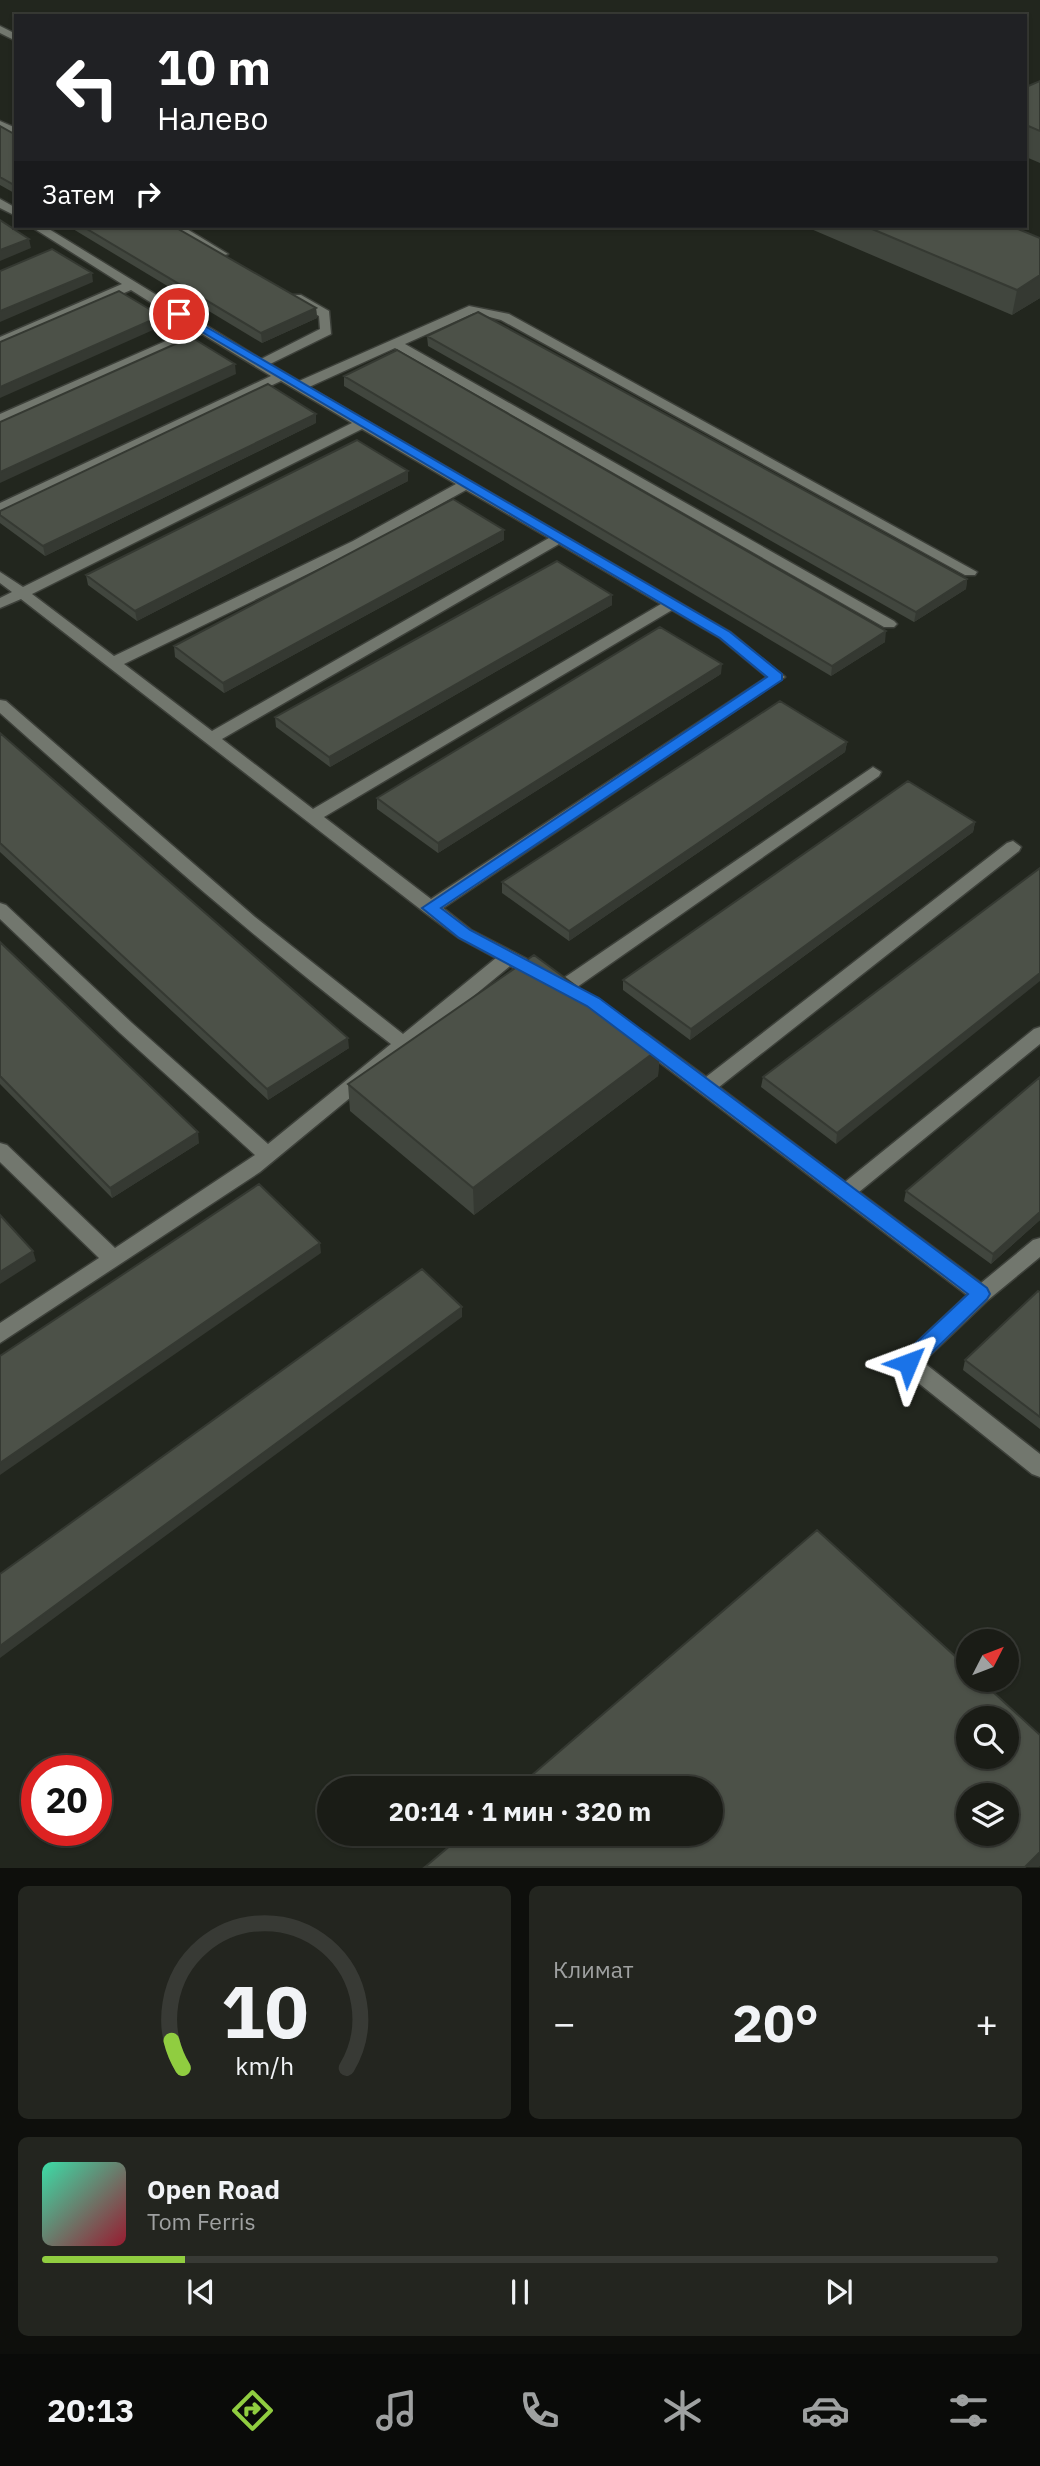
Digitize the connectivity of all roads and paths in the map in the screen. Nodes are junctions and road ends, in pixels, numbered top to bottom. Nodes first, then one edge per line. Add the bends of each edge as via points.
1 (38, 228) edge
2 (177, 228) edge
3 (232, 260) edge
4 (131, 285) junction
5 (290, 294) edge
6 (203, 329) junction
7 (0, 342) edge
8 (396, 343) junction
9 (260, 364) junction
10 (281, 376) junction
11 (299, 386) junction
12 (0, 419) edge
13 (362, 423) junction
14 (466, 484) junction
15 (0, 508) edge
16 (559, 538) junction
17 (970, 572) dead end
18 (0, 576) edge
19 (23, 593) junction
20 (0, 604) edge
21 (672, 604) junction
22 (889, 624) dead end
23 (113, 663) junction
24 (0, 705) edge
25 (211, 738) junction
26 (873, 772) dead end
27 (312, 817) junction
28 (1013, 847) dead end
29 (430, 908) junction
30 (0, 909) edge
31 (509, 958) junction
32 (564, 987) junction
33 (584, 997) edge
34 (624, 1025) edge
35 (1040, 1034) edge
36 (404, 1044) junction
37 (706, 1087) junction
38 (0, 1150) edge
39 (268, 1155) junction
40 (846, 1192) junction
41 (1036, 1255) edge
42 (114, 1259) junction
43 (981, 1294) junction
44 (0, 1334) edge
45 (1040, 1466) edge

1 - 4 lane via 61,247
2 - 3 lane
4 - 6 lane
4 - 7 lane
5 - 9 lane via 325,314 326,331
6 - 9 lane
6 - 12 lane
8 - 11 lane
8 - 17 lane via 473,309 505,317
8 - 22 lane
9 - 10 lane
10 - 11 lane
10 - 15 lane
11 - 13 lane
13 - 14 lane
13 - 19 lane
14 - 16 lane
14 - 23 lane via 358,544
16 - 21 lane
16 - 25 lane
18 - 19 lane
19 - 20 lane
19 - 23 lane
21 - 27 lane
21 - 29 lane via 725,635 777,677
23 - 25 lane
24 - 36 lane via 351,1005
25 - 27 lane
26 - 32 lane
27 - 29 lane
28 - 37 lane
29 - 31 lane
30 - 39 lane
31 - 32 lane
31 - 36 lane
32 - 33 lane
34 - 37 lane
35 - 40 lane
36 - 39 lane
37 - 40 lane
38 - 42 lane
39 - 42 lane
40 - 43 lane
41 - 43 lane
42 - 44 lane
43 - 45 lane via 908,1363

